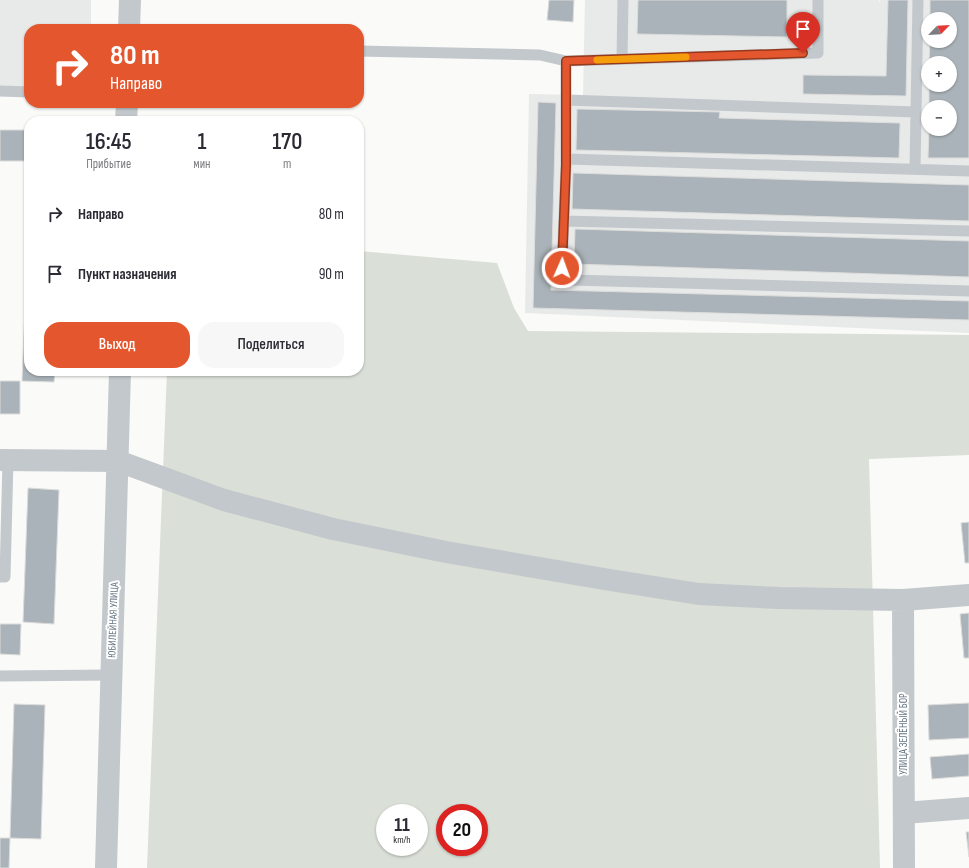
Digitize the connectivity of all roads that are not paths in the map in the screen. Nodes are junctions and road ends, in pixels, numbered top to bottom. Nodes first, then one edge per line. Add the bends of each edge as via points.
1 (130, 0) edge
2 (623, 0) edge
3 (818, 0) edge
4 (918, 0) edge
5 (129, 24) edge
6 (364, 51) edge
7 (622, 59) junction
8 (566, 61) junction
9 (0, 91) edge
10 (24, 92) edge
11 (566, 100) junction
12 (916, 112) junction
13 (566, 159) junction
14 (915, 169) junction
15 (969, 171) edge
16 (564, 221) junction
17 (969, 231) edge
18 (969, 291) edge
19 (120, 376) edge
20 (4, 460) edge
21 (118, 461) junction
22 (0, 577) edge
23 (969, 595) edge
24 (903, 600) junction
25 (112, 675) junction
26 (0, 676) edge
27 (969, 808) edge
28 (904, 813) junction
29 (106, 868) edge
30 (904, 868) edge

1 - 5 street
2 - 7 lane
3 - 7 lane via 818,53
4 - 12 lane
6 - 8 lane via 540,55
7 - 8 lane
8 - 11 lane
9 - 10 lane
11 - 12 lane
11 - 13 lane
12 - 14 lane
13 - 14 lane
13 - 16 lane
14 - 15 lane
16 - 17 lane
16 - 18 lane via 562,268 571,280
19 - 21 street, ЮБИЛЕЙНАЯ УЛИЦА
20 - 21 street
20 - 22 lane via 5,577
21 - 24 street via 224,500 333,529 446,552 699,594
21 - 25 street, ЮБИЛЕЙНАЯ УЛИЦА
23 - 24 street
24 - 28 street, УЛИЦА ЗЕЛЁНЫЙ БОР
25 - 26 lane
25 - 29 street, ЮБИЛЕЙНАЯ УЛИЦА
27 - 28 street
28 - 30 street, УЛИЦА ЗЕЛЁНЫЙ БОР

